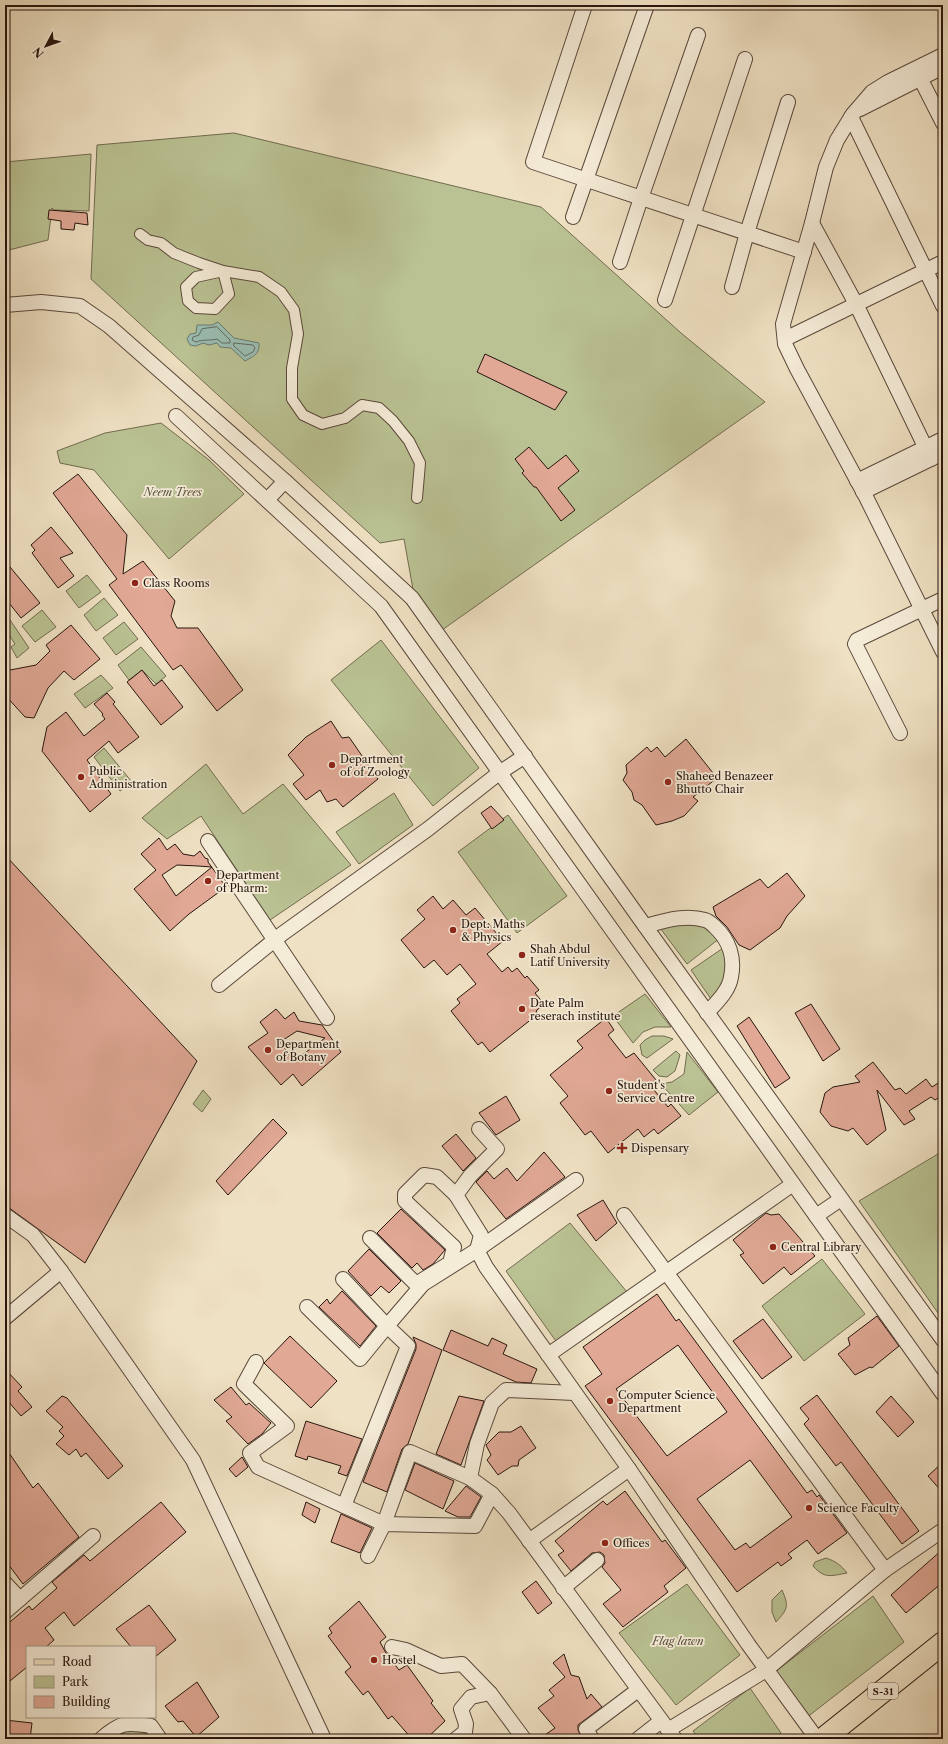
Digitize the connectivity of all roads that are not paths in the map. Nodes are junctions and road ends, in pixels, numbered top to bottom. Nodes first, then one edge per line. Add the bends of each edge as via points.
1 (586, 5) edge
2 (647, 5) edge
3 (698, 36) dead end
4 (943, 55) edge
5 (745, 59) dead end
6 (943, 67) edge
7 (918, 73) junction
8 (788, 102) dead end
9 (852, 115) junction
10 (943, 123) edge
11 (586, 180) junction
12 (641, 198) junction
13 (692, 215) junction
14 (573, 217) dead end
15 (812, 223) junction
16 (747, 233) junction
17 (140, 234) dead end
18 (804, 252) junction
19 (620, 262) dead end
20 (943, 262) edge
21 (926, 270) junction
22 (223, 271) junction
23 (732, 287) dead end
24 (665, 300) dead end
25 (856, 304) junction
26 (5, 305) edge
27 (943, 306) edge
28 (785, 339) junction
29 (176, 416) dead end
30 (943, 439) edge
31 (933, 453) edge
32 (285, 481) junction
33 (860, 487) junction
34 (417, 498) dead end
35 (267, 500) junction
36 (943, 599) edge
37 (922, 609) junction
38 (943, 652) edge
39 (900, 733) dead end
40 (525, 756) junction
41 (500, 773) junction
42 (208, 841) dead end
43 (645, 926) junction
44 (274, 941) junction
45 (220, 985) dead end
46 (707, 1013) junction
47 (327, 1018) dead end
48 (479, 1129) dead end
49 (576, 1180) dead end
50 (793, 1184) junction
51 (456, 1195) junction
52 (842, 1199) junction
53 (5, 1215) edge
54 (624, 1215) dead end
55 (816, 1216) junction
56 (370, 1238) dead end
57 (477, 1250) junction
58 (61, 1271) junction
59 (667, 1273) junction
60 (344, 1279) dead end
61 (308, 1307) dead end
62 (5, 1318) edge
63 (387, 1326) junction
64 (943, 1340) edge
65 (548, 1355) junction
66 (256, 1362) dead end
67 (574, 1393) junction
68 (943, 1394) edge
69 (629, 1469) junction
70 (470, 1478) junction
71 (492, 1494) junction
72 (344, 1506) junction
73 (384, 1524) junction
74 (943, 1530) edge
75 (93, 1536) dead end
76 (529, 1541) junction
77 (368, 1556) dead end
78 (597, 1560) dead end
79 (885, 1570) junction
80 (5, 1583) edge
81 (563, 1588) junction
82 (20, 1599) junction
83 (5, 1612) edge
84 (943, 1643) edge
85 (392, 1647) dead end
86 (766, 1670) junction
87 (638, 1690) junction
88 (490, 1693) junction
89 (668, 1730) edge
90 (101, 1739) edge
91 (160, 1739) edge
92 (324, 1739) edge
93 (456, 1739) edge
94 (524, 1739) edge
95 (592, 1739) edge
96 (638, 1739) edge
97 (817, 1739) edge
98 (823, 1739) edge

1 - 11 street via 533,162
2 - 11 street
3 - 12 street
4 - 7 street
5 - 13 street
6 - 7 street
7 - 9 street
7 - 10 street
8 - 16 street
9 - 15 street via 837,140 826,167
9 - 21 street
11 - 12 street
11 - 14 street
12 - 13 street
12 - 19 street
13 - 16 street
13 - 24 street
15 - 18 street
15 - 25 street
16 - 18 street
16 - 23 street
17 - 22 street via 148,240 161,243 174,253
18 - 28 street via 783,324
20 - 21 street
21 - 25 street
21 - 27 street
22 - 22 street via 196,277 186,287 188,301 196,308 214,309 228,294
22 - 34 street via 259,277 281,292 294,310 298,334 292,368 292,399 303,415 322,424 344,418 362,405 379,408 409,440 420,463
25 - 28 street
25 - 31 street
26 - 32 street via 40,302 80,306 109,326
28 - 33 street via 797,370
29 - 35 street
30 - 31 street
31 - 33 street
32 - 35 street
32 - 40 street via 412,598
33 - 37 street
35 - 41 street via 381,606
36 - 37 street
37 - 38 street
37 - 39 street via 857,640 855,644
40 - 41 street
40 - 43 street
41 - 44 street
41 - 50 street
42 - 44 street
43 - 46 street
43 - 46 street via 687,917 707,920 724,935 731,955 731,978 722,997
44 - 45 street
44 - 47 street
46 - 52 street
48 - 51 street via 497,1149 470,1176
49 - 57 street
50 - 55 street
50 - 59 street
51 - 56 street via 437,1177 424,1175 405,1194 405,1201 454,1247 450,1263 416,1284
51 - 57 street via 481,1235
52 - 55 street
52 - 64 street
53 - 58 street via 33,1235
54 - 59 street
55 - 68 street
57 - 63 street via 424,1284
57 - 65 street via 486,1267
58 - 62 street
58 - 92 street via 194,1460
59 - 65 street
59 - 79 street
60 - 63 street
61 - 63 street via 360,1359
63 - 72 street via 408,1346
65 - 67 street
66 - 72 street via 244,1384 288,1426 250,1452 258,1467
67 - 69 street
67 - 70 street via 506,1390 492,1403 477,1444
69 - 76 street
69 - 86 street
70 - 71 street
70 - 73 street via 410,1452
71 - 73 street via 475,1526
71 - 76 street
72 - 73 street
73 - 77 street
74 - 79 street
75 - 82 street
76 - 81 street
78 - 81 street
79 - 86 street
80 - 82 street
81 - 87 street
82 - 83 street
84 - 98 main road, S-31
85 - 88 street via 406,1650 441,1666 462,1664
86 - 89 street
86 - 97 street
87 - 89 street
87 - 95 street via 586,1729
88 - 93 street via 471,1697 461,1709 466,1724 465,1732
88 - 94 street
89 - 96 street
90 - 91 street via 115,1727 130,1723 151,1726

